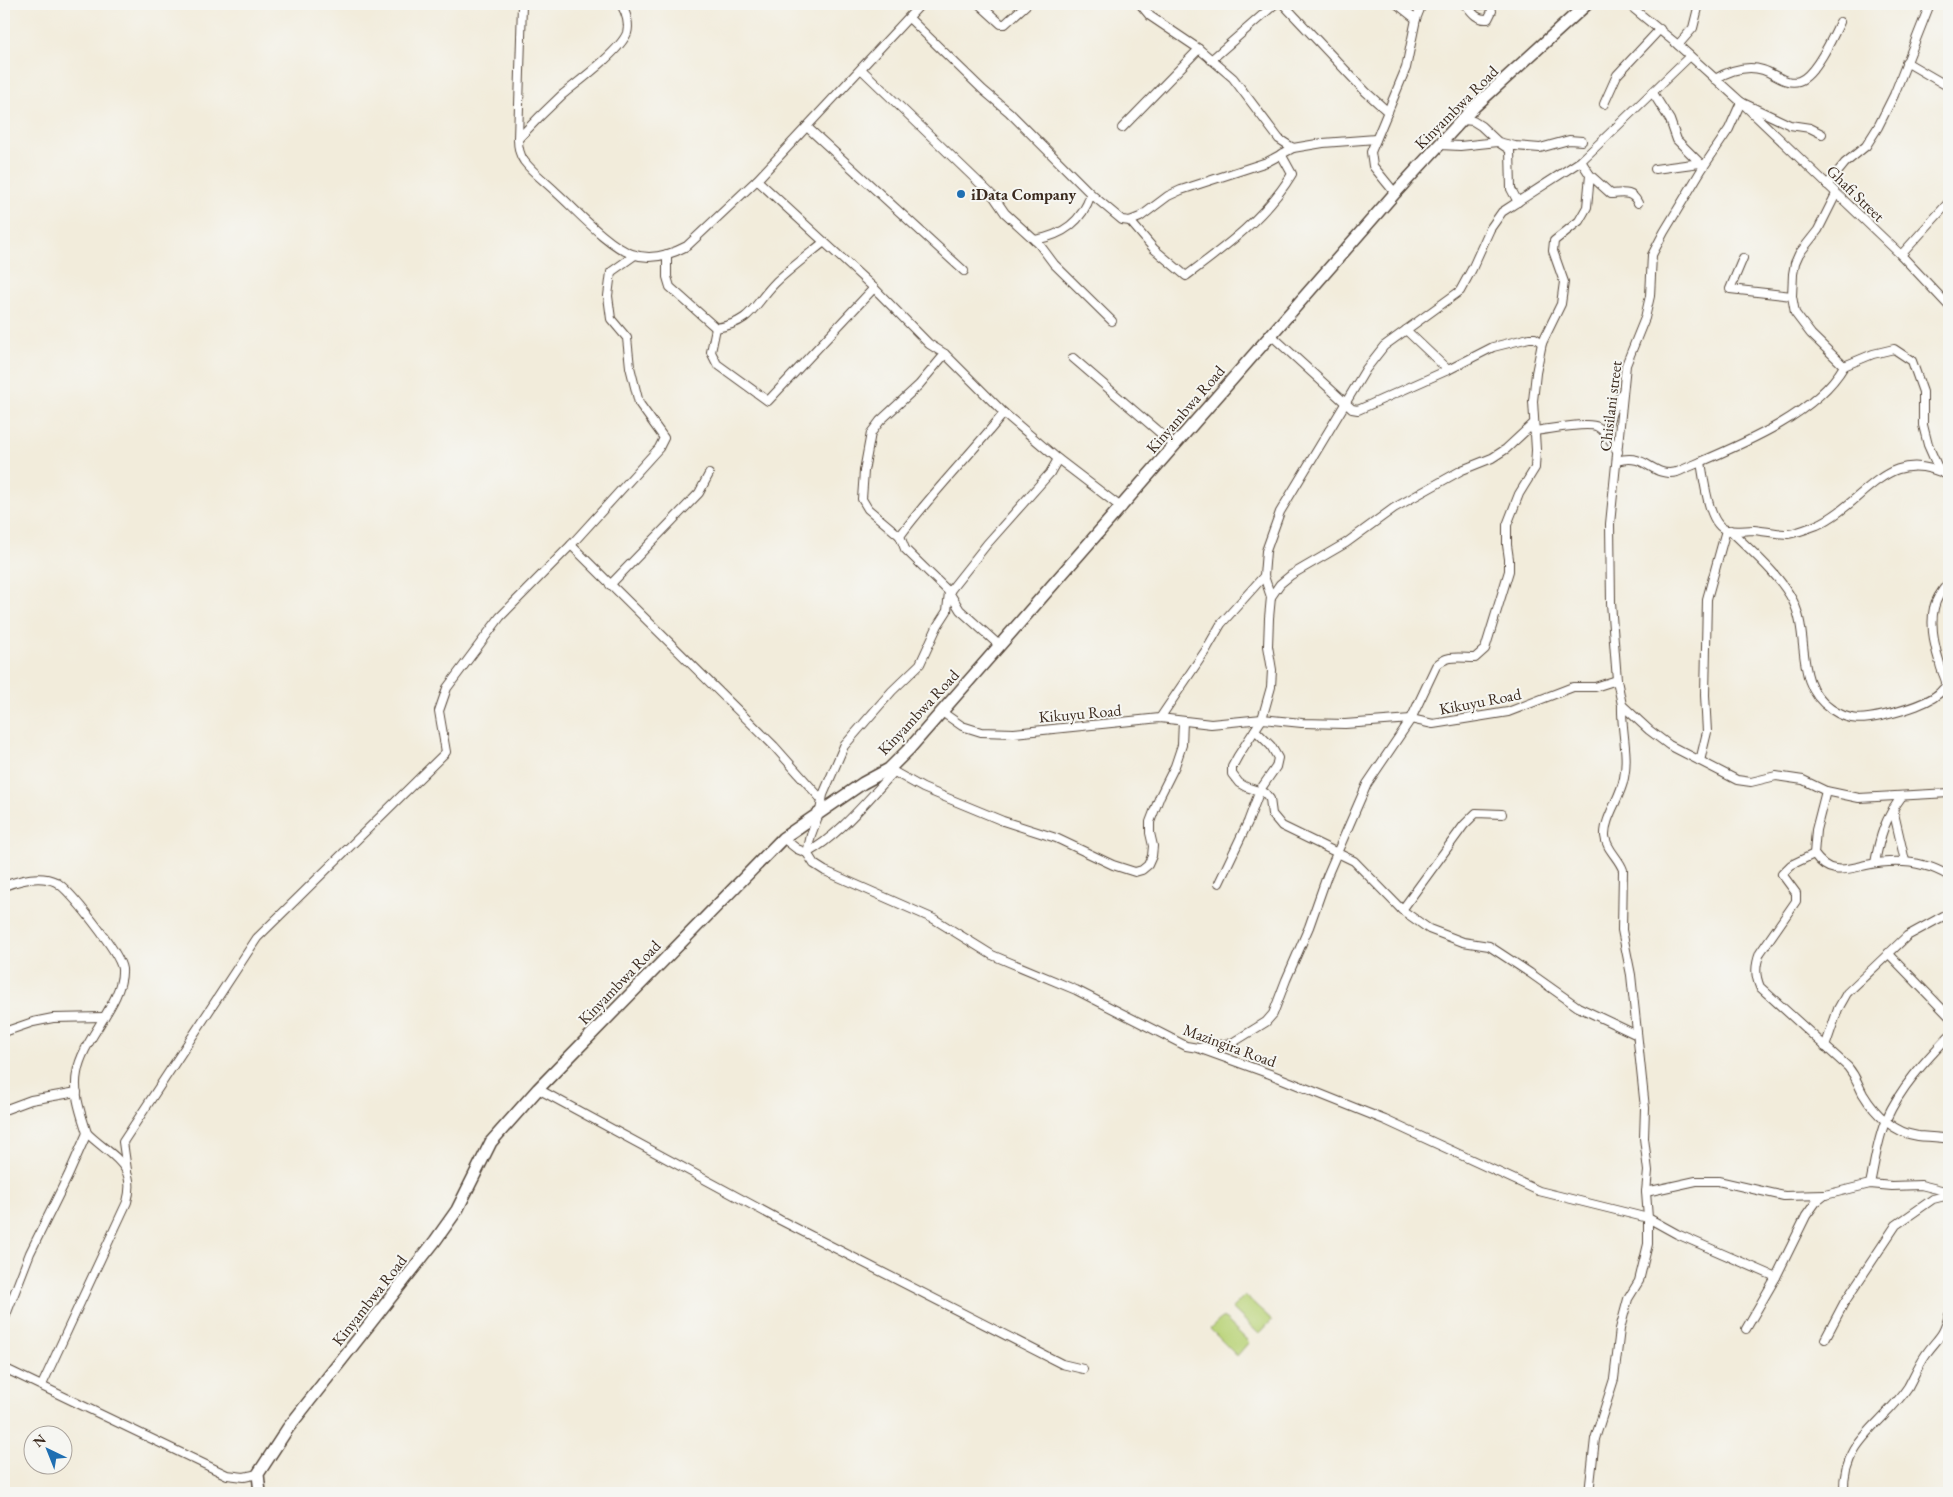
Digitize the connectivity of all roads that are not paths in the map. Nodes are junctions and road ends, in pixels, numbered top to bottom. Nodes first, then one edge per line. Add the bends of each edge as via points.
1 (522, 4) edge
2 (621, 4) edge
3 (920, 4) edge
4 (979, 4) edge
5 (1027, 4) edge
6 (1140, 4) edge
7 (1275, 4) edge
8 (1283, 4) edge
9 (1398, 4) edge
10 (1422, 4) edge
11 (1486, 4) edge
12 (1490, 4) edge
13 (1587, 4) edge
14 (1628, 4) edge
15 (1699, 4) edge
16 (1930, 4) edge
17 (1465, 5) edge
18 (909, 18) junction
19 (1416, 19) junction
20 (1840, 22) dead end
21 (1660, 30) junction
22 (1678, 45) junction
23 (1199, 49) junction
24 (1690, 56) junction
25 (1211, 60) junction
26 (1906, 62) junction
27 (861, 69) junction
28 (1715, 79) junction
29 (1949, 86) edge
30 (1653, 93) junction
31 (1741, 102) junction
32 (1604, 104) dead end
33 (1388, 112) junction
34 (1463, 120) junction
35 (807, 127) junction
36 (1122, 128) dead end
37 (1822, 134) dead end
38 (518, 139) junction
39 (1376, 139) junction
40 (1582, 141) dead end
41 (1498, 142) junction
42 (1440, 145) junction
43 (1293, 148) junction
44 (1281, 154) junction
45 (1581, 161) junction
46 (1655, 168) dead end
47 (1590, 175) junction
48 (757, 180) junction
49 (1827, 185) junction
50 (1395, 193) junction
51 (1091, 194) junction
52 (1836, 194) junction
53 (1518, 202) junction
54 (1949, 202) edge
55 (1638, 203) dead end
56 (1130, 221) junction
57 (1035, 240) junction
58 (824, 242) junction
59 (667, 254) junction
60 (635, 255) junction
61 (1901, 255) junction
62 (1743, 258) dead end
63 (964, 271) dead end
64 (874, 288) junction
65 (1792, 296) junction
66 (1949, 306) edge
67 (1112, 321) dead end
68 (716, 328) junction
69 (1406, 330) junction
70 (1271, 335) junction
71 (1542, 344) junction
72 (945, 354) junction
73 (1073, 358) dead end
74 (1844, 366) junction
75 (1448, 370) junction
76 (1624, 390) junction
77 (1345, 402) junction
78 (1004, 413) junction
79 (1534, 423) junction
80 (1534, 432) junction
81 (1605, 432) junction
82 (1174, 445) junction
83 (1618, 457) junction
84 (1058, 459) junction
85 (1701, 462) junction
86 (1939, 470) junction
87 (709, 474) dead end
88 (1949, 476) edge
89 (1122, 508) junction
90 (1728, 530) junction
91 (900, 536) junction
92 (571, 545) junction
93 (1264, 576) junction
94 (1949, 582) edge
95 (610, 585) junction
96 (949, 592) junction
97 (1271, 597) junction
98 (1000, 646) junction
99 (1617, 680) junction
100 (1622, 705) junction
101 (942, 712) junction
102 (1160, 718) junction
103 (1262, 719) junction
104 (1411, 719) junction
105 (1183, 721) junction
106 (1255, 730) junction
107 (1700, 761) junction
108 (891, 770) junction
109 (1260, 790) junction
110 (1826, 791) junction
111 (1949, 793) edge
112 (1902, 796) junction
113 (821, 806) junction
114 (1893, 809) junction
115 (1502, 814) dead end
116 (783, 838) junction
117 (807, 853) junction
118 (1337, 853) junction
119 (1814, 854) junction
120 (1905, 861) junction
121 (1875, 863) junction
122 (1949, 876) edge
123 (1219, 882) dead end
124 (4, 886) edge
125 (1402, 910) junction
126 (1949, 913) edge
127 (1888, 953) junction
128 (1949, 1016) edge
129 (104, 1017) junction
130 (4, 1032) edge
131 (1637, 1035) junction
132 (1949, 1036) edge
133 (1825, 1047) junction
134 (1198, 1048) junction
135 (538, 1089) junction
136 (77, 1092) junction
137 (4, 1110) edge
138 (1885, 1121) junction
139 (87, 1133) junction
140 (1949, 1139) edge
141 (127, 1170) junction
142 (1870, 1184) junction
143 (1646, 1192) junction
144 (1949, 1194) edge
145 (1825, 1196) junction
146 (1648, 1218) junction
147 (1776, 1276) junction
148 (1949, 1315) edge
149 (4, 1320) edge
150 (1746, 1329) dead end
151 (1825, 1339) dead end
152 (4, 1368) edge
153 (1083, 1369) dead end
154 (42, 1385) junction
155 (258, 1474) junction
156 (1845, 1492) edge
157 (260, 1493) edge
158 (1589, 1493) edge

1 - 38 street
2 - 38 street via 628,24 624,38
3 - 18 street
4 - 5 street via 998,22 1005,24
6 - 23 street via 1150,16
7 - 25 street
8 - 33 street
9 - 19 street
10 - 19 street
11 - 17 street
12 - 17 street via 1492,11 1488,19 1482,20
13 - 34 street, Kinyambwa Road
14 - 21 street
15 - 22 street via 1693,28
16 - 26 street
18 - 27 street
18 - 51 street
19 - 33 street via 1406,68
20 - 28 street via 1830,46 1807,76 1800,80 1786,81 1754,69 1733,70
21 - 22 street
21 - 32 street via 1617,75
22 - 24 street
23 - 25 street
23 - 36 street
24 - 28 street
24 - 30 street
25 - 43 street via 1233,78 1279,139
26 - 29 street
26 - 49 street via 1874,134
27 - 35 street
27 - 57 street
28 - 31 street
30 - 45 street
30 - 46 street via 1670,120 1677,140 1700,163
31 - 37 street via 1790,125 1810,128
31 - 49 street, Ghafi Street
31 - 76 street, Chisilani street via 1729,129 1652,255 1646,318 1626,365
33 - 39 street
34 - 41 street via 1481,126
34 - 42 street, Kinyambwa Road
35 - 48 street
35 - 63 street
38 - 60 street via 519,153 529,167 598,230
39 - 43 street
39 - 50 street via 1371,152 1373,166
40 - 41 street via 1569,140 1540,148
41 - 42 street
41 - 53 street via 1510,150 1511,189
42 - 50 street, Kinyambwa Road
43 - 44 street
44 - 56 street via 1180,190
44 - 56 street via 1292,174 1284,187 1225,247 1186,276 1154,249
45 - 47 street
45 - 53 street
47 - 55 street via 1611,194 1627,192
47 - 71 street via 1587,207 1579,221 1554,242 1553,251 1564,282 1561,304
48 - 58 street
48 - 59 street via 687,246
49 - 52 street, Ghafi Street
50 - 70 street, Kinyambwa Road
51 - 56 street via 1122,220
51 - 57 street via 1084,213 1077,221 1050,236
52 - 61 street, Ghafi Street
52 - 65 street via 1818,230 1795,263
53 - 69 street via 1502,212 1490,229 1460,291
54 - 61 street
57 - 67 street via 1054,264
58 - 64 street
58 - 68 street via 776,283 748,317 730,326
59 - 60 street via 656,257
59 - 68 street via 670,287
60 - 92 street via 612,272 608,296 611,319 627,338 639,403 664,438 659,448
61 - 66 street, Ghafi Street
62 - 65 street via 1730,289
64 - 68 street via 768,401 717,364 711,352
64 - 72 street via 929,344
65 - 74 street via 1795,313 1811,334
69 - 75 street
69 - 77 street via 1384,346
70 - 77 street
70 - 82 street, Kinyambwa Road
71 - 75 street via 1535,338 1529,338 1493,346
71 - 79 street via 1533,401
72 - 78 street
72 - 91 street via 923,380 880,420 870,438 862,499 868,509
73 - 82 street
74 - 85 street via 1837,379 1792,417
74 - 86 street via 1894,349 1912,361 1923,392 1923,425
75 - 77 street via 1358,410
76 - 81 street
76 - 83 street, Chisilani street
77 - 93 street via 1280,512 1266,551
78 - 84 street
78 - 91 street
79 - 80 street
79 - 97 street via 1492,458 1462,470 1394,508 1346,543 1291,575
80 - 81 street via 1588,425
80 - 104 street via 1535,468 1519,494 1507,525 1509,571 1485,649 1476,658 1450,657 1442,660 1436,666
81 - 83 street
82 - 89 street, Kinyambwa Road
83 - 85 street via 1635,458 1668,474
83 - 99 street, Chisilani street via 1610,524 1611,603
84 - 89 street
84 - 96 street via 1050,473
85 - 90 street via 1714,519
86 - 88 street
86 - 90 street via 1908,465 1886,473 1819,524 1788,534
87 - 95 street via 699,493
89 - 98 street, Kinyambwa Road
90 - 94 street via 1775,577 1793,601 1808,680 1814,692 1840,715 1855,720 1910,707 1932,698 1945,688 1933,624 1938,597
90 - 107 street via 1707,600 1707,732
91 - 96 street via 911,556
92 - 95 street
92 - 141 street via 500,617 447,688 439,711 446,752 257,938 124,1142
93 - 97 street
93 - 102 street via 1221,624
95 - 113 street via 774,746
96 - 98 street via 960,610
96 - 113 street via 947,611 923,660 849,740 841,752
97 - 103 street via 1268,646 1271,687
98 - 101 street, Kinyambwa Road
99 - 100 street
99 - 104 street, Kikuyu Road via 1595,687 1573,687 1500,714 1433,724
100 - 107 street via 1669,745
100 - 131 street via 1625,776 1605,834 1606,843 1623,870 1622,930
101 - 102 street, Kikuyu Road via 962,726 981,732 1014,733
101 - 108 street, Kinyambwa Road
102 - 105 street, Kikuyu Road
103 - 104 street, Kikuyu Road via 1345,724
103 - 105 street, Kikuyu Road via 1211,724
103 - 106 street
104 - 118 street via 1367,784
105 - 108 street via 1182,745 1150,822 1152,856 1142,870 1135,872 1056,838 1003,821 923,788
106 - 109 street via 1278,758 1276,767
106 - 109 street via 1232,767 1232,774 1246,787
107 - 110 street via 1737,780 1751,782 1776,776 1803,780
108 - 113 street, Kinyambwa Road
108 - 117 street via 830,837
109 - 118 street via 1268,795 1272,814 1282,826
109 - 123 street
110 - 112 street via 1859,798
110 - 119 street via 1816,830
111 - 112 street
112 - 114 street
113 - 116 street, Kinyambwa Road
113 - 117 street
114 - 120 street
114 - 121 street via 1883,827
115 - 125 street via 1476,813
116 - 117 street, Mazingira Road
116 - 135 street, Kinyambwa Road
117 - 134 street, Mazingira Road via 814,864 825,871 934,919 992,955 1076,990 1186,1046
118 - 125 street via 1354,861
118 - 134 street via 1273,1014 1232,1043
119 - 121 street via 1821,863 1834,870
119 - 133 street via 1791,865 1782,874 1796,893 1796,901 1760,954 1756,975 1760,987
120 - 121 street
120 - 122 street via 1928,865
124 - 129 street via 37,878 55,882 73,898 101,934 116,954 122,969 112,1004
125 - 131 street via 1429,929 1463,942 1489,946 1578,1006
126 - 127 street via 1907,936
127 - 128 street
127 - 133 street via 1847,993
129 - 130 street via 53,1018
129 - 136 street via 83,1052 76,1074
131 - 143 street via 1645,1108
132 - 138 street via 1902,1091
133 - 138 street via 1857,1078 1863,1093
134 - 146 street, Mazingira Road via 1385,1120 1540,1191
135 - 153 street via 780,1220 1062,1364
135 - 155 street, Kinyambwa Road via 491,1142 457,1210 416,1267 288,1428
136 - 137 street via 31,1100
136 - 139 street
138 - 140 street via 1916,1136
138 - 142 street
139 - 141 street
139 - 149 street via 30,1253
141 - 154 street via 130,1184 127,1202
142 - 144 street via 1921,1185
142 - 145 street
143 - 145 street via 1696,1181 1718,1181 1784,1196
143 - 146 street
144 - 151 street via 1933,1198 1896,1225
145 - 147 street via 1806,1216
146 - 147 street, Mazingira Road via 1677,1234
146 - 158 street via 1648,1244 1639,1281 1628,1300 1620,1329 1614,1380 1595,1439
147 - 150 street
148 - 156 street via 1945,1330 1927,1352 1907,1388 1856,1446 1845,1472
152 - 154 street
154 - 155 street via 227,1475
155 - 157 street

